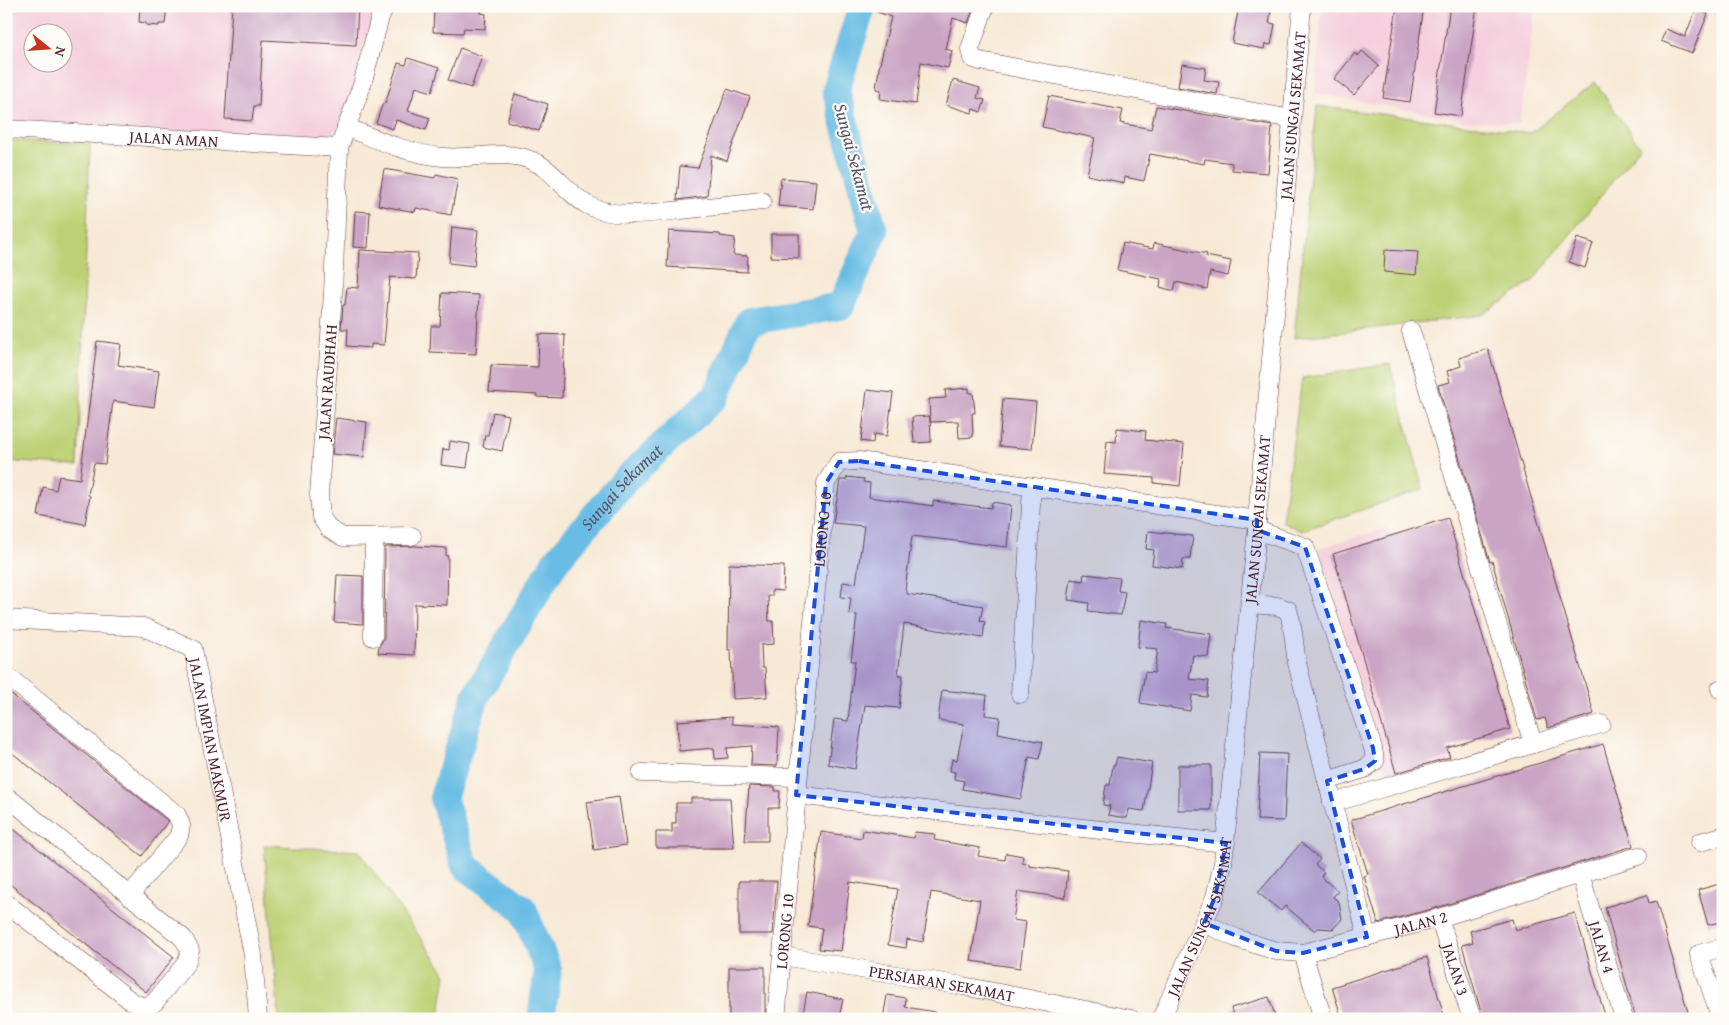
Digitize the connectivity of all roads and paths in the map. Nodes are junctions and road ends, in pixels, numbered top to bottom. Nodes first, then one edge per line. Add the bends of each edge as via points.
1 (385, 6) edge
2 (985, 6) edge
3 (1302, 6) edge
4 (1292, 119) junction
5 (346, 127) junction
6 (6, 128) edge
7 (339, 148) junction
8 (762, 201) dead end
9 (1411, 331) dead end
10 (1032, 487) junction
11 (1257, 525) junction
12 (412, 536) dead end
13 (374, 537) junction
14 (1250, 604) junction
15 (6, 619) edge
16 (373, 637) dead end
17 (6, 675) edge
18 (1020, 694) dead end
19 (1601, 724) dead end
20 (1533, 744) junction
21 (641, 773) dead end
22 (798, 777) junction
23 (1326, 781) junction
24 (796, 795) junction
25 (6, 796) edge
26 (1332, 803) junction
27 (1723, 836) edge
28 (1700, 842) dead end
29 (1226, 843) junction
30 (1638, 856) dead end
31 (1580, 874) junction
32 (129, 896) junction
33 (6, 903) edge
34 (1439, 918) junction
35 (1204, 923) junction
36 (1367, 937) junction
37 (1723, 947) edge
38 (1303, 953) junction
39 (782, 956) junction
40 (258, 1019) edge
41 (776, 1019) edge
42 (1131, 1019) edge
43 (1160, 1019) edge
44 (1323, 1019) edge
45 (1472, 1019) edge
46 (1624, 1019) edge
47 (1722, 1019) edge

1 - 5 street, JALAN RAUDHAH
2 - 4 street via 970,49 972,58 980,61
3 - 4 street, JALAN SUNGAI SEKAMAT
4 - 11 street, JALAN SUNGAI SEKAMAT
5 - 7 street, JALAN RAUDHAH
5 - 8 street via 430,156 506,156 530,160 548,170 587,205 610,213 638,214
6 - 7 street, JALAN AMAN
7 - 13 street, JALAN RAUDHAH via 334,293 319,495 321,517 330,529 343,537
9 - 20 street
10 - 11 street, LORONG 10
10 - 18 street
10 - 22 street, LORONG 10 via 859,461 839,462 826,483
11 - 14 street, JALAN SUNGAI SEKAMAT
11 - 23 street, LORONG 10 via 1305,547 1373,748 1375,761
12 - 13 street, JALAN RAUDHAH
13 - 16 street
14 - 23 street via 1288,610 1297,663
14 - 29 street, JALAN SUNGAI SEKAMAT
15 - 40 street, JALAN IMPIAN MAKMUR via 143,627 193,649 253,954
17 - 32 street via 177,815 182,825 179,836
19 - 20 street
20 - 26 street
21 - 22 street
22 - 24 street, LORONG 10
23 - 26 street
24 - 29 street
24 - 39 street, LORONG 10
25 - 32 street
26 - 36 street
27 - 28 street
29 - 35 street, JALAN SUNGAI SEKAMAT via 1215,897
30 - 31 street, JALAN 2
31 - 34 street, JALAN 2
31 - 46 street, JALAN 4
32 - 33 street via 183,938 190,950 187,962 154,1003 143,1007
34 - 36 street, JALAN 2
34 - 45 street, JALAN 3
35 - 38 street, JALAN 2 via 1276,951
35 - 43 street, JALAN SUNGAI SEKAMAT
36 - 38 street, JALAN 2
37 - 47 street via 1700,954
38 - 44 street
39 - 41 street, LORONG 10
39 - 42 street, PERSIARAN SEKAMAT via 963,986

